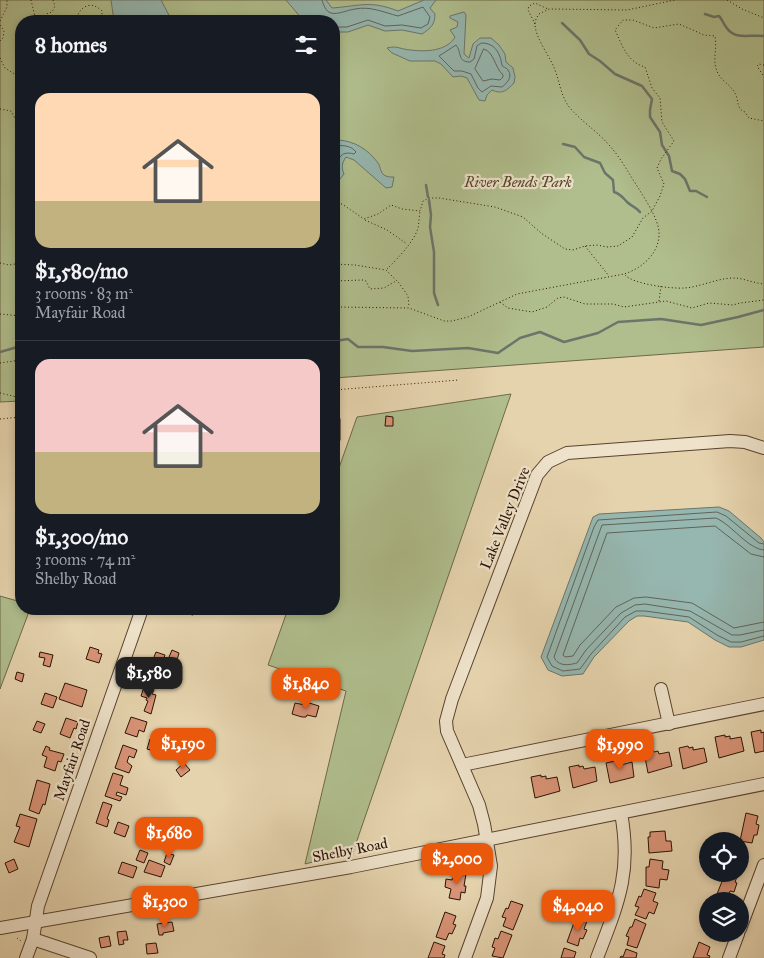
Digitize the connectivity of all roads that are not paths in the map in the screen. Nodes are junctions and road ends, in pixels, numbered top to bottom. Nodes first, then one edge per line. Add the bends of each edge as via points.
1 (764, 448) edge
2 (140, 615) edge
3 (661, 689) dead end
4 (764, 704) edge
5 (669, 724) junction
6 (462, 765) junction
7 (764, 784) edge
8 (621, 813) junction
9 (487, 839) junction
10 (764, 865) edge
11 (749, 905) edge
12 (35, 922) junction
13 (0, 928) edge
14 (33, 939) junction
15 (735, 942) edge
16 (26, 958) edge
17 (90, 958) edge
18 (465, 958) edge
19 (597, 958) edge
20 (729, 958) edge

1 - 6 street, Lake Valley Drive via 730,441 567,453 542,467 533,483 448,711 447,731
2 - 12 street, Mayfair Road
3 - 5 street
4 - 5 street
5 - 6 street
6 - 9 street, Lake Valley Drive
7 - 8 street, Shelby Road
8 - 9 street, Shelby Road
8 - 19 street via 626,846 623,880 616,909
9 - 12 street, Shelby Road via 351,867
9 - 18 street, Lake Valley Drive via 491,866 489,891
10 - 11 street
12 - 13 street, Shelby Road
12 - 14 street, Mayfair Road
14 - 16 street, Mayfair Road
14 - 17 street
15 - 20 street

